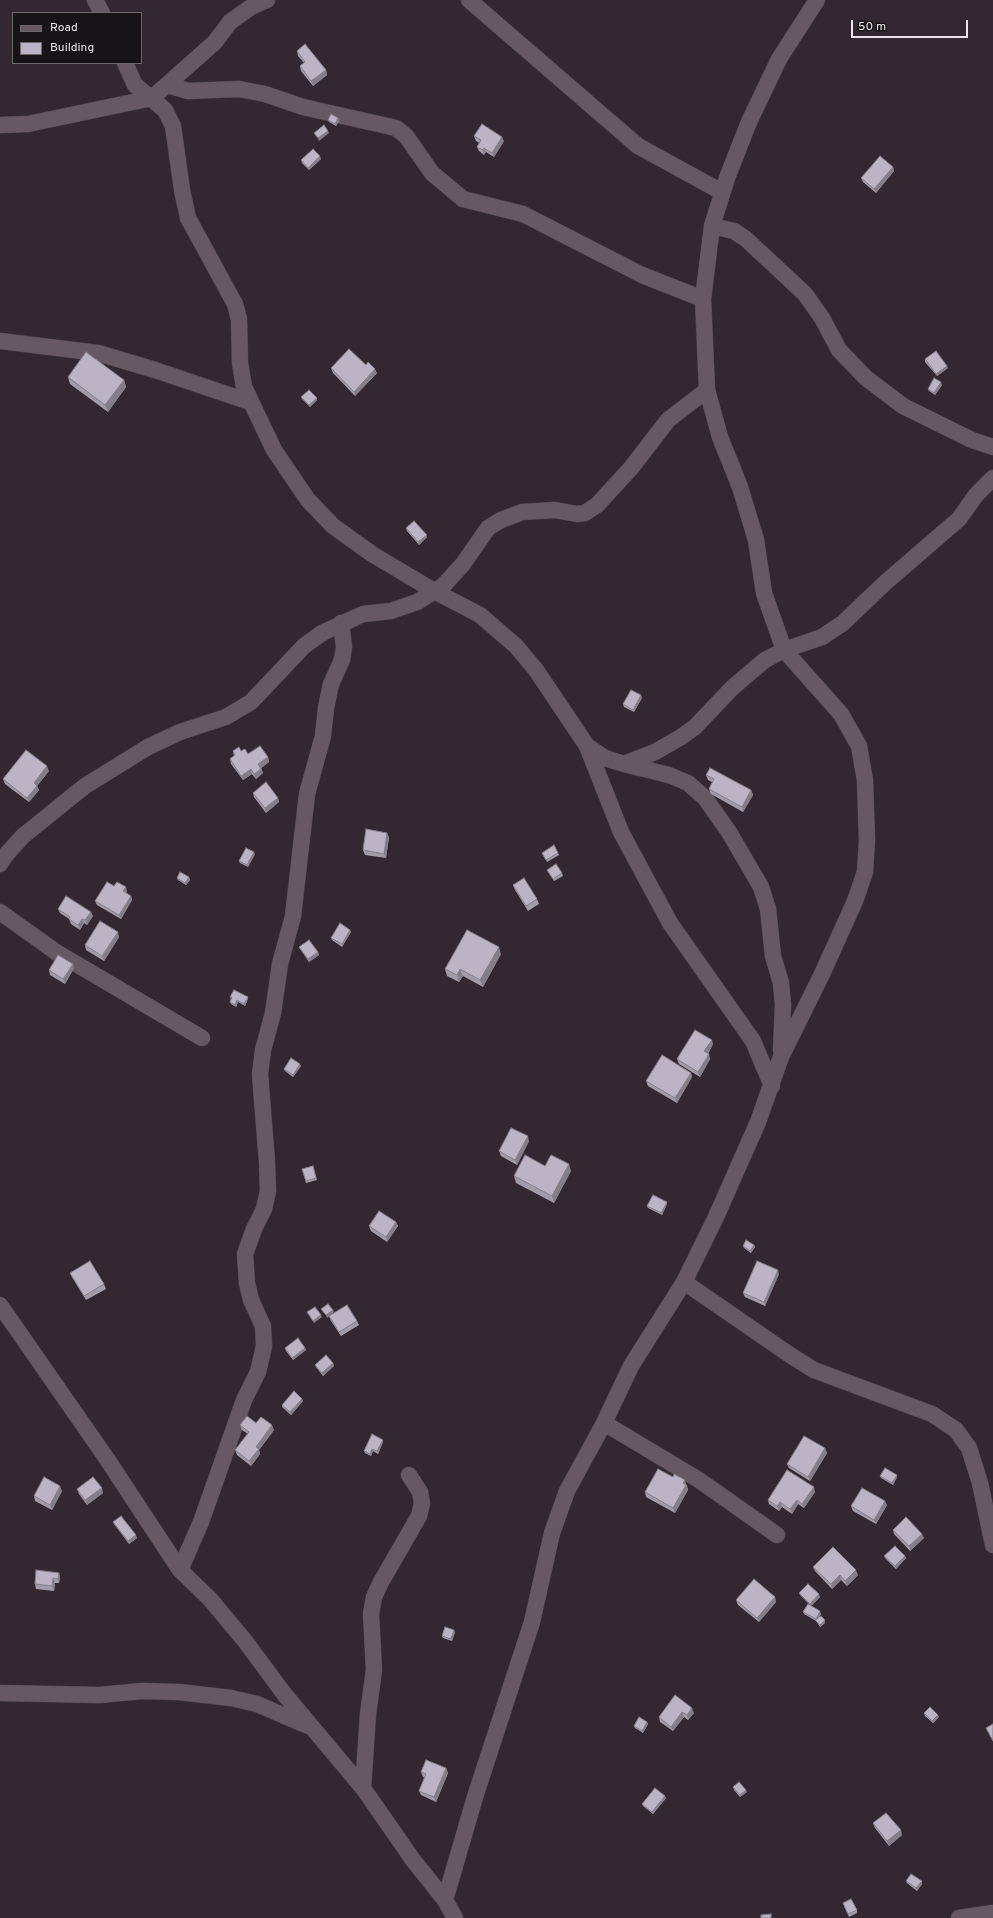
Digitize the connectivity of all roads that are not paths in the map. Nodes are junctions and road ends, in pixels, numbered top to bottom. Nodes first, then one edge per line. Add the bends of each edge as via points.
1 (96, 0) edge
2 (266, 0) edge
3 (469, 0) edge
4 (817, 0) edge
5 (102, 12) edge
6 (125, 64) edge
7 (167, 85) junction
8 (152, 98) junction
9 (0, 125) edge
10 (722, 192) junction
11 (712, 226) junction
12 (703, 299) junction
13 (0, 340) edge
14 (707, 390) junction
15 (250, 402) junction
16 (993, 447) edge
17 (993, 478) edge
18 (434, 590) junction
19 (341, 623) junction
20 (784, 650) junction
21 (587, 746) junction
22 (624, 764) junction
23 (0, 864) edge
24 (0, 912) edge
25 (202, 1038) dead end
26 (781, 1057) junction
27 (772, 1086) junction
28 (684, 1282) junction
29 (0, 1306) edge
30 (604, 1423) junction
31 (409, 1475) dead end
32 (777, 1535) dead end
33 (993, 1545) edge
34 (180, 1570) junction
35 (0, 1693) edge
36 (311, 1727) junction
37 (363, 1788) junction
38 (445, 1900) junction
39 (993, 1913) edge
40 (455, 1918) edge
41 (959, 1918) edge

1 - 5 street
2 - 7 street via 230,22 214,42
3 - 10 street via 638,146
4 - 10 street via 778,59 749,122
6 - 8 street via 135,85
7 - 8 street
7 - 12 street via 188,91 239,89 396,128 406,136 432,173 463,199 523,214 642,275
8 - 9 street via 28,124
8 - 15 street via 165,110 174,126 188,218 235,304 239,319 240,363 244,387
10 - 11 street
11 - 12 street
11 - 16 street via 734,231 746,238 805,294 822,318 839,350 866,378 903,406 972,440
12 - 14 street
13 - 15 street via 98,353
14 - 18 street via 668,420 631,468 596,505 585,513 555,510 522,512 501,520 488,528 463,564 443,586
14 - 20 street via 720,437 740,487 756,540 764,593
15 - 18 street via 274,450 308,500 333,526 372,554
17 - 20 street via 976,495 959,519 843,623 822,637
18 - 19 street via 416,602 363,614
18 - 21 street via 480,615 516,646 536,670
19 - 23 street via 304,646 251,702 226,717 148,746 85,786 23,836
19 - 34 street via 344,647 342,660 331,684 323,736 307,794 293,916 280,964 260,1074 268,1191 264,1209 245,1254 247,1283 251,1300 263,1326 264,1346 258,1372 244,1400 201,1522
20 - 22 street via 754,669 682,738
20 - 26 street via 841,714 860,746 867,840 865,872 855,901
21 - 22 street via 605,758
21 - 27 street via 621,832 670,923 753,1041
22 - 26 street via 688,783 705,798 729,832 761,887 768,909 773,956 781,983
24 - 25 street via 56,952
26 - 27 street
27 - 28 street via 716,1217
28 - 30 street via 631,1366
28 - 33 street via 814,1370 932,1414 956,1430 969,1448 980,1483
29 - 34 street via 107,1459
30 - 32 street via 699,1480
30 - 38 street via 567,1492 552,1533 532,1622 475,1797
31 - 37 street via 420,1492 422,1503 419,1516 381,1582 374,1597 371,1614 374,1670
34 - 36 street via 210,1599
35 - 36 street via 100,1695 142,1691 179,1692 257,1704
36 - 37 street
37 - 38 street via 413,1860
38 - 40 street
39 - 41 street

